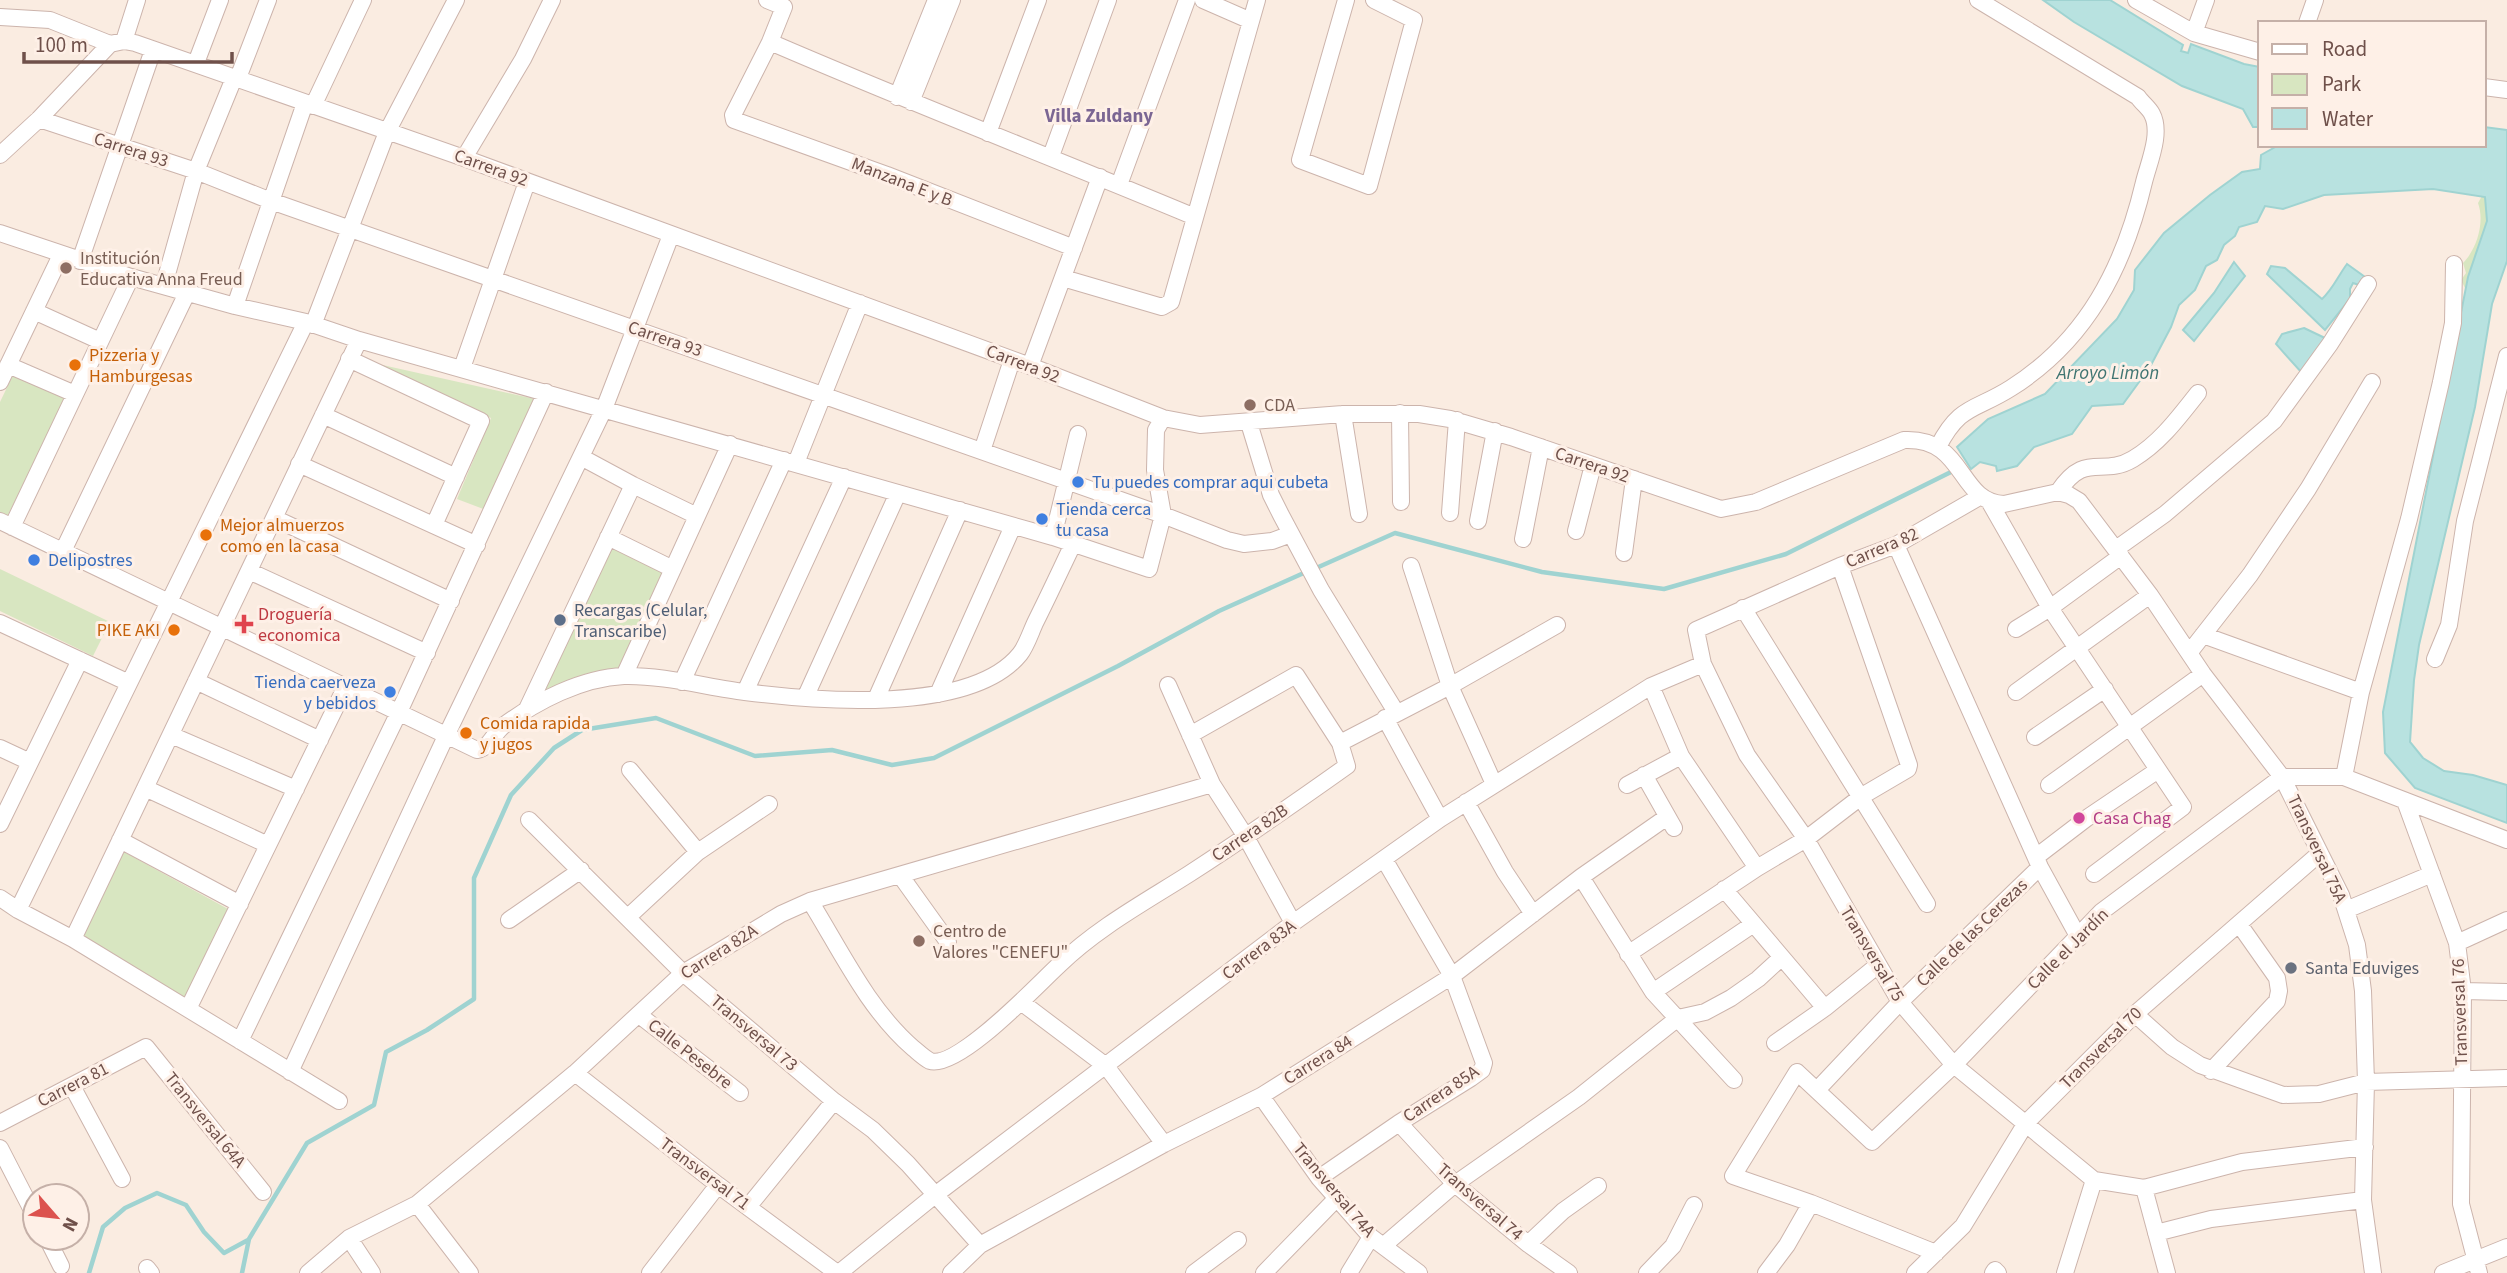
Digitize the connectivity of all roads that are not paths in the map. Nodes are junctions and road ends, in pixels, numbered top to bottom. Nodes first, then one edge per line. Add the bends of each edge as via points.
1 (137, 0) edge
2 (220, 0) edge
3 (268, 0) edge
4 (363, 0) edge
5 (456, 0) edge
6 (552, 0) edge
7 (767, 0) edge
8 (936, 0) edge
9 (952, 0) edge
10 (1038, 0) edge
11 (1108, 0) edge
12 (1187, 0) edge
13 (1203, 0) edge
14 (1257, 0) edge
15 (1346, 0) edge
16 (1374, 0) edge
17 (1978, 0) edge
18 (2136, 0) edge
19 (2206, 0) edge
20 (2315, 0) edge
21 (0, 17) edge
22 (1251, 20) junction
23 (2308, 21) edge
24 (2194, 33) junction
25 (770, 42) junction
26 (117, 43) junction
27 (153, 50) junction
28 (2258, 51) edge
29 (196, 63) junction
30 (236, 78) junction
31 (2486, 87) edge
32 (2507, 90) edge
33 (904, 99) junction
34 (309, 105) junction
35 (39, 119) junction
36 (387, 132) junction
37 (988, 133) junction
38 (119, 147) junction
39 (0, 155) edge
40 (1051, 156) junction
41 (464, 158) junction
42 (196, 171) junction
43 (1100, 177) junction
44 (527, 182) junction
45 (1119, 185) junction
46 (271, 201) junction
47 (1195, 217) junction
48 (351, 229) junction
49 (671, 235) junction
50 (2, 239) edge
51 (1074, 248) junction
52 (61, 255) junction
53 (80, 261) junction
54 (2454, 264) dead end
55 (131, 276) junction
56 (1063, 278) junction
57 (494, 279) junction
58 (2368, 284) dead end
59 (164, 285) junction
60 (187, 293) junction
61 (860, 303) junction
62 (235, 306) junction
63 (34, 311) junction
64 (309, 323) junction
65 (635, 329) junction
66 (359, 340) junction
67 (100, 341) junction
68 (2507, 356) edge
69 (349, 359) junction
70 (1012, 360) junction
71 (8, 365) junction
72 (1030, 366) junction
73 (462, 368) junction
74 (0, 382) edge
75 (2372, 382) dead end
76 (546, 392) junction
77 (2198, 393) dead end
78 (75, 394) junction
79 (822, 395) junction
80 (604, 409) junction
81 (1400, 413) junction
82 (1343, 414) junction
83 (323, 415) junction
84 (1163, 418) junction
85 (1457, 420) junction
86 (1249, 423) junction
87 (2491, 424) junction
88 (2507, 430) edge
89 (1495, 431) junction
90 (1078, 435) dead end
91 (730, 444) junction
92 (1541, 447) junction
93 (1941, 449) junction
94 (982, 451) junction
95 (581, 457) junction
96 (790, 461) junction
97 (299, 464) junction
98 (1593, 465) junction
99 (456, 477) junction
100 (844, 477) junction
101 (1634, 479) junction
102 (1066, 481) junction
103 (633, 485) junction
104 (898, 492) junction
105 (1980, 494) junction
106 (2064, 494) junction
107 (1401, 502) dead end
108 (960, 510) junction
109 (1450, 513) dead end
110 (1359, 514) dead end
111 (1163, 515) junction
112 (697, 516) junction
113 (274, 518) junction
114 (1478, 521) dead end
115 (6, 524) edge
116 (434, 525) junction
117 (1013, 526) junction
118 (1576, 531) dead end
119 (1292, 536) junction
120 (608, 537) junction
121 (1053, 537) junction
122 (1523, 539) dead end
123 (1073, 544) junction
124 (477, 545) junction
125 (1896, 545) junction
126 (63, 551) junction
127 (1623, 553) dead end
128 (2118, 553) junction
129 (1411, 566) dead end
130 (1839, 566) junction
131 (673, 569) junction
132 (249, 571) junction
133 (2150, 595) junction
134 (451, 601) junction
135 (169, 602) junction
136 (1742, 608) junction
137 (2050, 608) junction
138 (0, 623) edge
139 (1557, 625) dead end
140 (222, 627) junction
141 (2017, 629) dead end
142 (1696, 630) joint
143 (2203, 635) junction
144 (2077, 647) junction
145 (427, 653) junction
146 (2189, 653) junction
147 (2435, 659) dead end
148 (80, 660) junction
149 (1703, 664) junction
150 (2203, 674) junction
151 (624, 676) junction
152 (196, 681) junction
153 (682, 682) junction
154 (129, 683) junction
155 (1168, 685) dead end
156 (346, 686) junction
157 (1450, 686) junction
158 (1651, 686) junction
159 (2105, 689) junction
160 (745, 692) junction
161 (2016, 692) dead end
162 (2361, 692) junction
163 (937, 694) junction
164 (805, 698) junction
165 (876, 699) junction
166 (527, 709) junction
167 (399, 712) junction
168 (1391, 715) junction
169 (2131, 727) junction
170 (171, 735) junction
171 (446, 736) junction
172 (1190, 736) junction
173 (2035, 737) dead end
174 (320, 740) junction
175 (1340, 743) junction
176 (0, 748) edge
177 (1681, 756) junction
178 (30, 762) junction
179 (630, 770) dead end
180 (2158, 770) junction
181 (1644, 775) junction
182 (2282, 777) junction
183 (2344, 777) junction
184 (1212, 784) junction
185 (1494, 784) junction
186 (1627, 785) dead end
187 (2049, 785) dead end
188 (145, 788) junction
189 (296, 789) junction
190 (1862, 796) junction
191 (2405, 801) junction
192 (1466, 802) junction
193 (769, 804) dead end
194 (2, 814) edge
195 (1440, 819) junction
196 (529, 820) dead end
197 (1246, 837) junction
198 (1806, 839) junction
199 (120, 840) junction
200 (2507, 840) edge
201 (268, 845) junction
202 (698, 852) junction
203 (2320, 853) junction
204 (1384, 859) junction
205 (2038, 862) junction
206 (1757, 867) junction
207 (581, 870) junction
208 (2094, 874) dead end
209 (2432, 874) junction
210 (901, 875) junction
211 (1581, 877) junction
212 (1724, 889) junction
213 (0, 898) edge
214 (810, 901) junction
215 (240, 904) junction
216 (1927, 904) dead end
217 (18, 910) junction
218 (2346, 910) junction
219 (1533, 914) junction
220 (628, 917) junction
221 (509, 920) dead end
222 (2507, 920) edge
223 (1293, 923) junction
224 (2239, 924) junction
225 (1752, 925) junction
226 (2079, 938) junction
227 (73, 939) junction
228 (948, 942) dead end
229 (2457, 943) junction
230 (1628, 954) junction
231 (1781, 958) junction
232 (1878, 965) junction
233 (683, 973) junction
234 (1452, 976) junction
235 (2463, 991) junction
236 (1653, 992) junction
237 (2507, 992) edge
238 (1021, 1002) junction
239 (1900, 1002) junction
240 (1825, 1008) junction
241 (188, 1009) junction
242 (2135, 1014) junction
243 (639, 1015) junction
244 (1678, 1018) junction
245 (240, 1041) junction
246 (1775, 1044) dead end
247 (146, 1047) joint
248 (1954, 1065) junction
249 (1107, 1066) junction
250 (2211, 1070) junction
251 (290, 1072) junction
252 (575, 1073) junction
253 (2462, 1078) junction
254 (2507, 1078) edge
255 (1734, 1080) dead end
256 (2366, 1083) junction
257 (72, 1086) junction
258 (1816, 1090) junction
259 (740, 1093) dead end
260 (1261, 1096) junction
261 (339, 1101) dead end
262 (834, 1101) junction
263 (1399, 1122) junction
264 (0, 1123) edge
265 (2026, 1123) junction
266 (1164, 1144) junction
267 (2365, 1147) junction
268 (0, 1148) edge
269 (1320, 1178) junction
270 (122, 1179) dead end
271 (2094, 1180) junction
272 (1455, 1184) junction
273 (718, 1185) junction
274 (1598, 1186) dead end
275 (2144, 1188) junction
276 (21, 1189) edge
277 (263, 1192) dead end
278 (935, 1195) junction
279 (1337, 1198) junction
280 (2364, 1200) junction
281 (1811, 1203) junction
282 (417, 1204) junction
283 (1694, 1205) dead end
284 (748, 1207) junction
285 (2156, 1233) junction
286 (349, 1238) junction
287 (1238, 1240) dead end
288 (1377, 1241) junction
289 (1528, 1244) junction
290 (980, 1245) junction
291 (2507, 1247) edge
292 (54, 1252) edge
293 (1936, 1253) junction
294 (61, 1266) dead end
295 (2477, 1267) edge
296 (2368, 1272) edge
297 (308, 1273) edge
298 (372, 1273) edge
299 (470, 1273) edge
300 (650, 1273) edge
301 (838, 1273) edge
302 (951, 1273) edge
303 (1194, 1273) edge
304 (1264, 1273) edge
305 (1349, 1273) edge
306 (1419, 1273) edge
307 (1569, 1273) edge
308 (1647, 1273) edge
309 (1766, 1273) edge
310 (1915, 1273) edge
311 (2065, 1273) edge
312 (2167, 1273) edge
313 (2443, 1273) edge

1 - 26 street
2 - 29 street
3 - 30 street
4 - 34 street
5 - 36 street
6 - 41 street
7 - 25 street via 784,7
8 - 33 street
9 - 33 street
10 - 37 street
11 - 40 street
12 - 45 street
13 - 22 street
14 - 22 street
15 - 16 street via 1300,160 1369,186 1414,20
17 - 93 street via 2138,97 2152,114 2156,131 2136,217 2082,327 2021,381 1960,414 1946,430
18 - 24 street
19 - 24 street
20 - 23 street
21 - 26 street, Carrera 92 via 50,20
22 - 47 street
24 - 28 street
25 - 33 street
25 - 51 street, Manzana E y B via 733,115 736,122
26 - 27 street, Carrera 92
26 - 35 street
27 - 29 street, Carrera 92
27 - 38 street
29 - 30 street, Carrera 92
30 - 34 street, Carrera 92
30 - 42 street
31 - 32 street
33 - 37 street
34 - 36 street, Carrera 92
34 - 46 street
35 - 38 street, Carrera 93
35 - 39 street
36 - 41 street, Carrera 92
36 - 48 street
37 - 40 street
38 - 42 street, Carrera 93
38 - 53 street
40 - 43 street
41 - 44 street, Carrera 92
42 - 46 street, Carrera 93
42 - 59 street
43 - 45 street
43 - 51 street
44 - 49 street, Carrera 92
44 - 57 street
45 - 47 street
46 - 48 street, Carrera 93
46 - 62 street
47 - 56 street via 1168,306
48 - 57 street, Carrera 93
48 - 64 street
49 - 61 street, Carrera 92
49 - 65 street
50 - 52 street
51 - 56 street
52 - 53 street
52 - 63 street
53 - 55 street
54 - 162 street via 2453,323 2441,382
55 - 59 street
55 - 67 street
56 - 72 street
57 - 65 street, Carrera 93
57 - 73 street
58 - 128 street via 2274,421
59 - 60 street
60 - 62 street
60 - 126 street
61 - 70 street, Carrera 92
61 - 79 street
62 - 64 street
63 - 67 street
63 - 71 street
64 - 66 street
64 - 135 street
65 - 79 street, Carrera 93
65 - 80 street
66 - 69 street
66 - 73 street
67 - 78 street
68 - 87 street
69 - 83 street
69 - 99 street via 481,421
70 - 72 street, Carrera 92
70 - 94 street
71 - 74 street
71 - 78 street
72 - 84 street, Carrera 92
73 - 76 street
75 - 143 street via 2308,489
76 - 80 street
76 - 124 street
77 - 106 street via 2152,445 2131,460 2079,469 2067,479
78 - 115 street
79 - 94 street, Carrera 93
79 - 96 street
80 - 91 street
80 - 95 street
81 - 82 street, Carrera 92
81 - 85 street, Carrera 92
81 - 107 street
82 - 86 street, Carrera 92
82 - 110 street
83 - 97 street
83 - 99 street
84 - 86 street, Carrera 92 via 1200,425
84 - 111 street via 1156,430 1155,470
85 - 89 street, Carrera 92
85 - 109 street
86 - 119 street via 1272,495
87 - 88 street
87 - 147 street via 2465,521 2449,625
89 - 92 street, Carrera 92
89 - 114 street
90 - 102 street
91 - 96 street
91 - 112 street
92 - 98 street, Carrera 92
92 - 122 street
93 - 101 street, Carrera 92 via 1918,439 1904,440 1756,502 1728,509
93 - 105 street
94 - 102 street, Carrera 93
95 - 103 street
95 - 171 street
96 - 100 street
96 - 153 street
97 - 113 street
97 - 116 street
98 - 101 street, Carrera 92
98 - 118 street
99 - 116 street
100 - 104 street
100 - 160 street
101 - 127 street
102 - 111 street, Carrera 93
102 - 121 street
103 - 112 street
103 - 120 street
104 - 108 street
104 - 164 street
105 - 106 street, Carrera 82 via 2004,504
105 - 125 street, Carrera 82
105 - 137 street
106 - 128 street, Transversal 75A via 2079,501
108 - 117 street
108 - 165 street
111 - 119 street, Carrera 93 via 1244,544
111 - 123 street via 1149,569
112 - 131 street
113 - 132 street
113 - 134 street
115 - 126 street
116 - 124 street
117 - 121 street
117 - 163 street
119 - 168 street
120 - 131 street
120 - 166 street
121 - 123 street
123 - 163 street via 1020,654 992,678
124 - 134 street
125 - 130 street, Carrera 82
125 - 205 street
126 - 135 street
128 - 133 street, Transversal 75A
128 - 137 street
129 - 157 street
130 - 136 street, Carrera 82
130 - 190 street via 1909,765
131 - 151 street
132 - 140 street
132 - 145 street
133 - 144 street
133 - 146 street, Transversal 75A
134 - 145 street
135 - 140 street
135 - 154 street
136 - 142 street, Carrera 82
136 - 190 street
137 - 141 street
137 - 144 street
138 - 148 street
139 - 157 street
140 - 152 street
140 - 156 street
142 - 149 street, Transversal 75
143 - 146 street
143 - 162 street
144 - 159 street
144 - 161 street
145 - 167 street
146 - 150 street, Transversal 75A
148 - 154 street
148 - 178 street
149 - 158 street, Carrera 83A
149 - 198 street, Transversal 75 via 1748,755
150 - 169 street
150 - 182 street, Transversal 75A
151 - 153 street
151 - 166 street via 570,689
152 - 170 street
152 - 174 street
153 - 160 street
154 - 217 street
155 - 172 street
156 - 167 street
156 - 174 street
157 - 168 street
157 - 185 street
158 - 177 street
158 - 185 street, Carrera 83A
159 - 169 street
159 - 173 street
160 - 164 street
162 - 183 street
163 - 165 street
164 - 165 street
166 - 171 street via 499,729 482,750
167 - 171 street
167 - 245 street
168 - 175 street
168 - 195 street
169 - 180 street
169 - 187 street
170 - 188 street
170 - 189 street
171 - 251 street
172 - 175 street via 1296,675
172 - 184 street
174 - 189 street
175 - 197 street, Carrera 82B via 1347,766
176 - 178 street
177 - 181 street
177 - 206 street
178 - 194 street
179 - 202 street
180 - 205 street, Calle de las Cerezas via 2087,818
180 - 208 street via 2183,807
181 - 186 street
181 - 211 street, Carrera 84 via 1670,822
182 - 183 street
182 - 203 street, Transversal 75A
182 - 226 street, Calle el Jardín via 2101,912
183 - 191 street
184 - 197 street
184 - 210 street, Carrera 82A
185 - 192 street, Carrera 83A
188 - 199 street
188 - 201 street
189 - 201 street
190 - 198 street
190 - 216 street
191 - 200 street
191 - 209 street, Transversal 76
192 - 195 street, Carrera 83A
192 - 219 street
193 - 202 street
195 - 204 street, Carrera 83A
196 - 207 street, Transversal 73
197 - 223 street
197 - 238 street, Carrera 82B via 1100,931
198 - 206 street
198 - 232 street, Transversal 75
199 - 215 street
199 - 227 street
201 - 215 street
202 - 220 street
203 - 218 street, Transversal 75A
203 - 224 street, Transversal 70
204 - 223 street, Carrera 83A
204 - 234 street
205 - 226 street
205 - 239 street, Calle de las Cerezas
206 - 212 street
207 - 220 street, Transversal 73
207 - 221 street
209 - 218 street
209 - 229 street, Transversal 76
210 - 214 street, Carrera 82A
210 - 228 street
211 - 219 street, Carrera 84
211 - 230 street
212 - 225 street
212 - 230 street
213 - 217 street
214 - 233 street, Carrera 82A
214 - 238 street, Carrera 82B via 873,1005 928,1060 947,1058 982,1037
215 - 241 street
217 - 227 street
218 - 256 street, Transversal 75A via 2357,945 2363,991
219 - 234 street, Carrera 84
220 - 233 street, Transversal 73
222 - 229 street
223 - 249 street, Carrera 83A
224 - 242 street, Transversal 70
224 - 250 street via 2277,978 2279,991 2277,1001
225 - 231 street
225 - 236 street
226 - 248 street, Calle el Jardín
227 - 241 street
229 - 235 street, Transversal 76
230 - 236 street
231 - 240 street
231 - 244 street via 1731,998 1705,1012
232 - 239 street, Transversal 75
232 - 240 street
233 - 243 street, Carrera 82A
233 - 262 street, Transversal 73
234 - 260 street, Carrera 84
234 - 263 street, Carrera 85A via 1484,1063 1482,1070
235 - 237 street
235 - 253 street, Transversal 76
236 - 244 street
238 - 249 street
239 - 248 street, Transversal 75
239 - 258 street, Calle de las Cerezas
240 - 246 street
241 - 245 street
242 - 250 street via 2182,1054
242 - 265 street, Transversal 70
243 - 252 street, Carrera 82A
243 - 259 street, Calle Pesebre
244 - 255 street
244 - 272 street via 1579,1097
245 - 251 street
247 - 257 street, Carrera 81
247 - 277 street, Transversal 64A
248 - 258 street, Calle el Jardín via 1872,1142
248 - 265 street, Transversal 75
249 - 266 street
249 - 278 street, Carrera 83A
250 - 256 street via 2283,1095 2319,1094
251 - 261 street
252 - 273 street, Transversal 71
252 - 282 street, Carrera 82A
253 - 254 street
253 - 256 street
253 - 295 street, Transversal 76 via 2461,1204
256 - 267 street, Transversal 75A
257 - 264 street, Carrera 81
257 - 270 street
258 - 281 street via 1797,1072 1733,1173 1737,1179
260 - 266 street, Carrera 84
260 - 269 street, Transversal 74A
262 - 278 street, Transversal 73 via 873,1130
262 - 284 street
263 - 269 street, Carrera 85A
263 - 272 street, Transversal 74
265 - 271 street, Transversal 75
265 - 293 street, Transversal 70 via 1963,1226
266 - 290 street, Carrera 84
267 - 275 street via 2242,1162
267 - 280 street, Transversal 75A
268 - 276 street
269 - 279 street, Transversal 74A
271 - 275 street
271 - 311 street
272 - 288 street
272 - 289 street, Transversal 74
273 - 284 street, Transversal 71
273 - 300 street
274 - 289 street
275 - 285 street
278 - 290 street, Transversal 73
278 - 301 street, Carrera 83A
279 - 288 street, Transversal 74A
279 - 304 street
280 - 285 street via 2211,1219
280 - 296 street, Transversal 75A
281 - 293 street
281 - 309 street
282 - 286 street, Carrera 82A
282 - 299 street
283 - 308 street via 1673,1246
284 - 301 street, Transversal 71
285 - 312 street
286 - 297 street, Carrera 82A
286 - 298 street
287 - 303 street
288 - 305 street
288 - 306 street, Transversal 74A
289 - 307 street, Transversal 74
290 - 302 street, Carrera 84
291 - 295 street
292 - 294 street
293 - 310 street, Transversal 70
295 - 313 street

